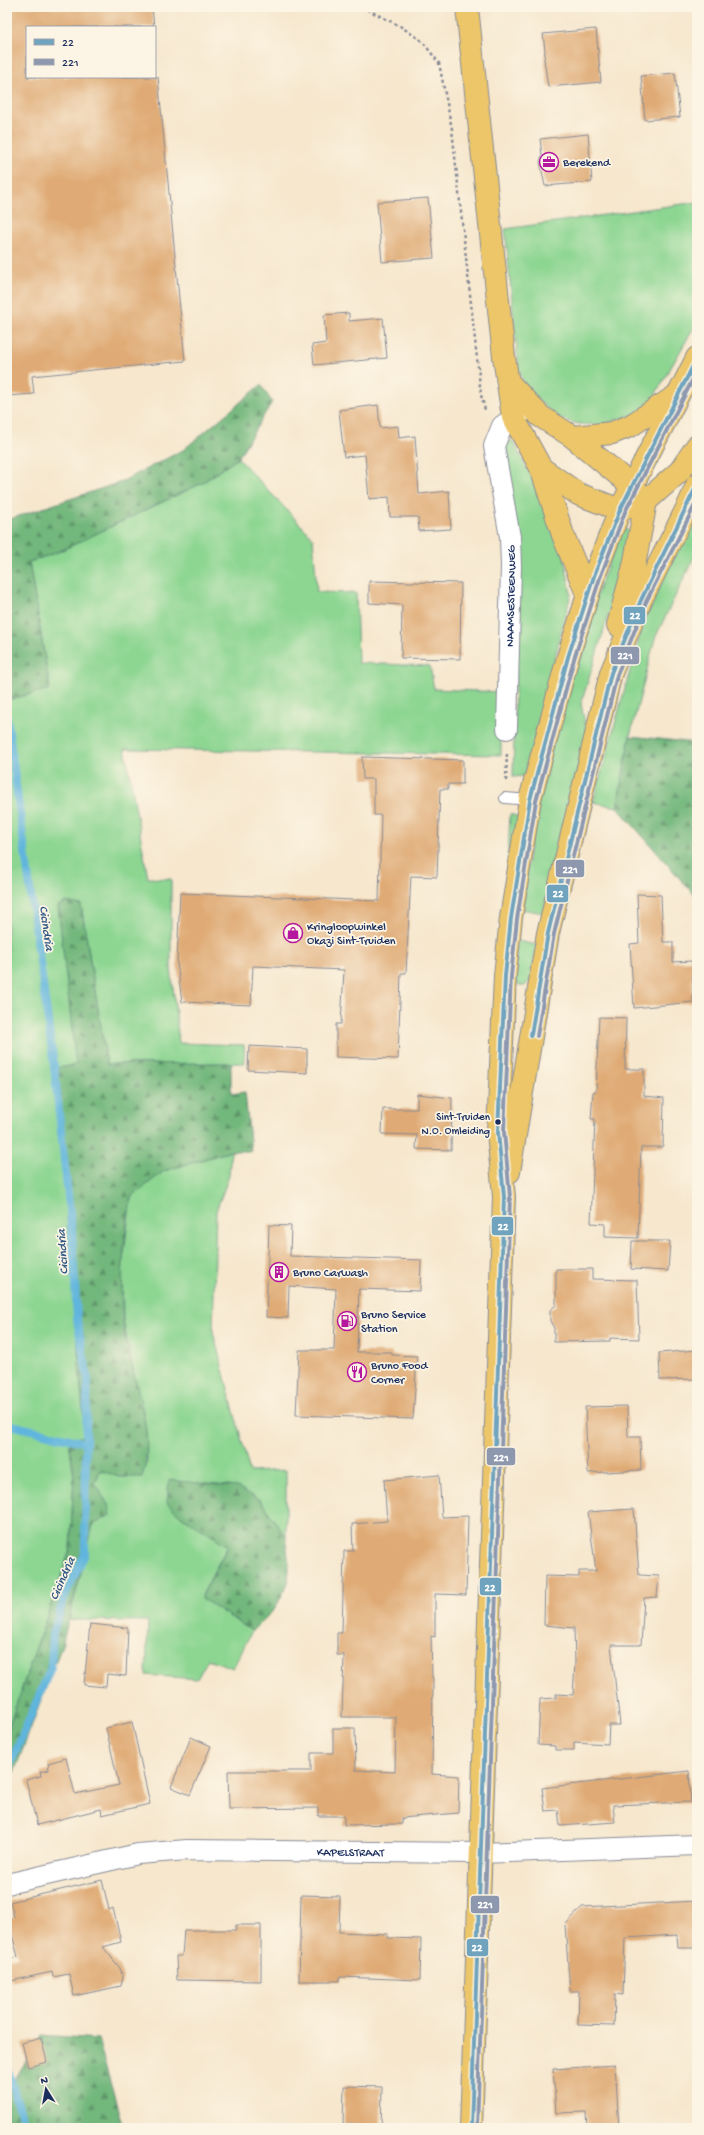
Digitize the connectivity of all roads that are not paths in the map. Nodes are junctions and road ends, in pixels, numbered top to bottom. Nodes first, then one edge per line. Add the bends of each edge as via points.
1 (466, 9) edge
2 (697, 358) edge
3 (677, 396) junction
4 (521, 412) junction
5 (573, 437) junction
6 (697, 446) edge
7 (540, 468) junction
8 (694, 493) edge
9 (640, 494) junction
10 (620, 510) junction
11 (588, 596) junction
12 (611, 673) junction
13 (507, 730) dead end
14 (505, 798) dead end
15 (530, 800) junction
16 (504, 1197) junction
17 (697, 1845) edge
18 (480, 1853) junction
19 (7, 1884) edge
20 (470, 2128) edge

1 - 4 main road via 504,357 509,383
2 - 3 main road
3 - 5 main road via 630,426 612,433
3 - 9 main road
4 - 5 main road via 540,416
4 - 7 main road
4 - 13 street, NAAMSESTEENWEG via 502,426 494,446 510,537
5 - 9 main road
6 - 9 main road via 680,471
7 - 10 main road via 578,494
7 - 11 main road
8 - 12 main road via 641,600
9 - 10 main road
9 - 12 main road via 634,566 614,641
10 - 11 main road
11 - 15 main road via 568,657
12 - 16 main road via 548,933
14 - 15 lane
15 - 16 main road via 505,976 498,1132
16 - 18 main road
17 - 18 street, KAPELSTRAAT
18 - 19 street, KAPELSTRAAT via 187,1850 138,1854
18 - 20 main road

